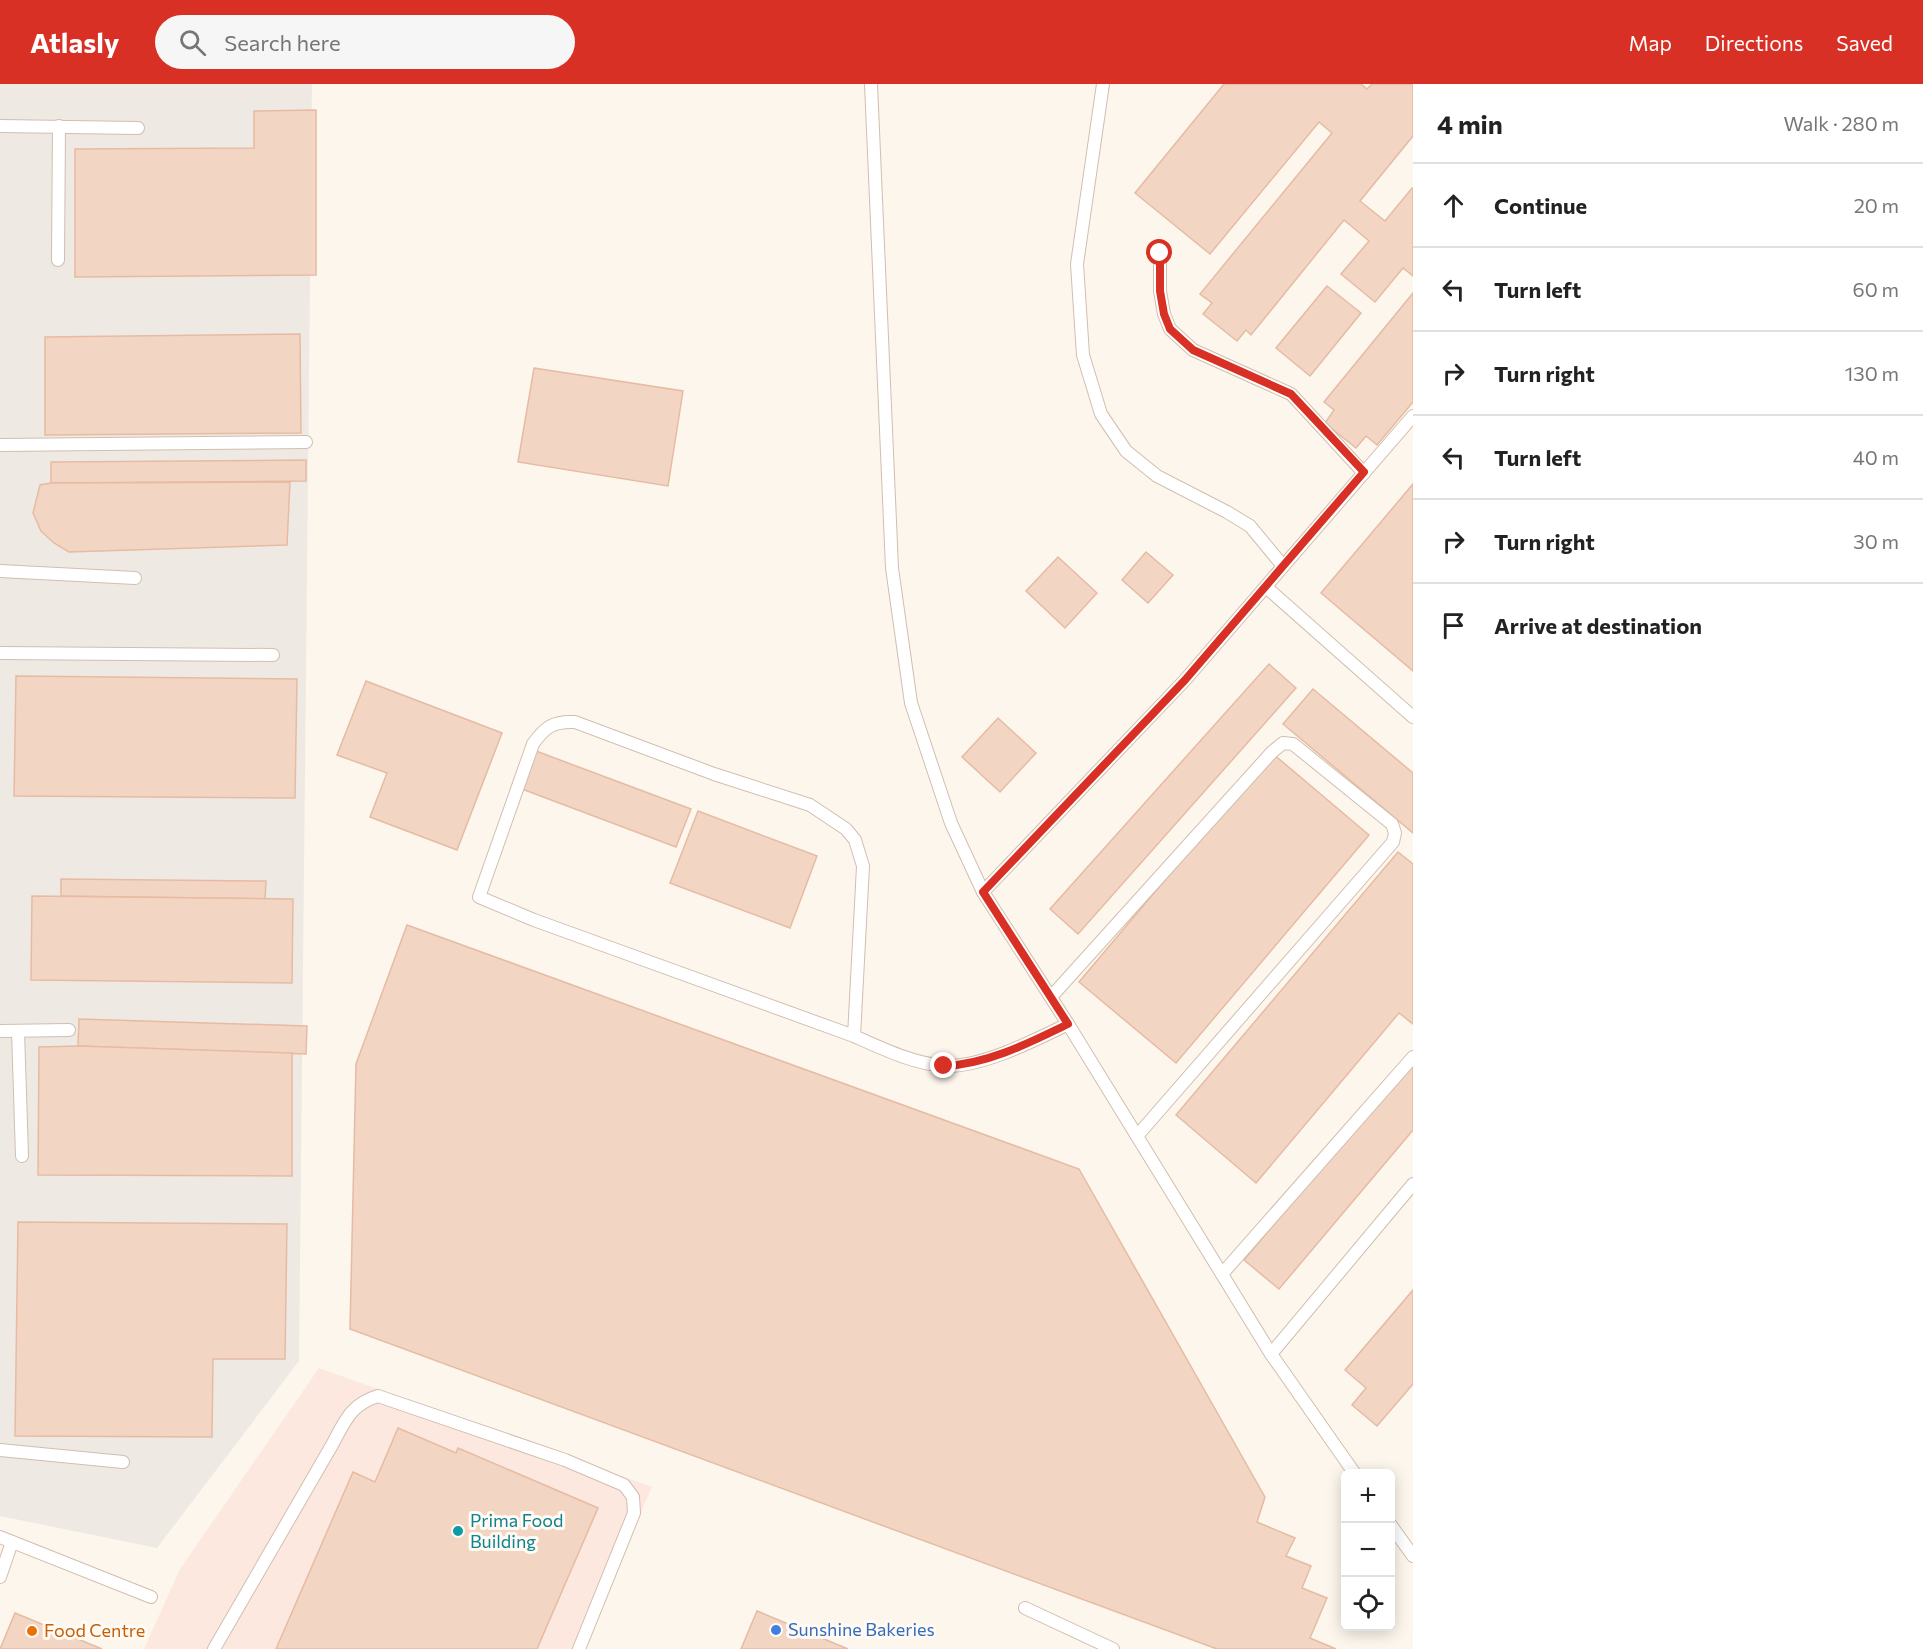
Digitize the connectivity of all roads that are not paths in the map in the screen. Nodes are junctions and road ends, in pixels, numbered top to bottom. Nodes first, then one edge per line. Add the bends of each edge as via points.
1 (871, 84) edge
2 (1103, 84) edge
3 (0, 126) edge
4 (59, 126) junction
5 (138, 128) dead end
6 (1160, 253) dead end
7 (58, 260) dead end
8 (1413, 416) edge
9 (306, 442) dead end
10 (0, 445) edge
11 (1364, 472) junction
12 (1283, 566) junction
13 (0, 571) edge
14 (135, 578) dead end
15 (1266, 587) junction
16 (0, 653) edge
17 (273, 655) dead end
18 (1413, 717) edge
19 (983, 892) junction
20 (1051, 997) junction
21 (1068, 1024) junction
22 (69, 1030) dead end
23 (0, 1031) edge
24 (18, 1031) junction
25 (854, 1036) junction
26 (1413, 1057) edge
27 (1137, 1136) junction
28 (22, 1156) dead end
29 (1413, 1184) edge
30 (1222, 1274) junction
31 (1271, 1354) junction
32 (0, 1450) edge
33 (123, 1462) dead end
34 (1352, 1469) edge
35 (1395, 1531) edge
36 (6, 1539) edge
37 (1413, 1556) edge
38 (0, 1577) edge
39 (151, 1597) dead end
40 (1025, 1608) dead end
41 (214, 1649) edge
42 (579, 1649) edge
43 (1113, 1649) edge

1 - 19 lane via 892,568 910,703 951,823
2 - 12 lane via 1077,264 1083,355 1101,414 1126,451 1157,476 1250,526
3 - 4 lane
4 - 5 lane
4 - 7 lane
6 - 11 lane via 1160,291 1170,329 1193,350 1291,394
8 - 11 lane
9 - 10 lane
11 - 12 lane
12 - 15 lane
13 - 14 lane
15 - 18 lane
15 - 19 lane via 1185,680
16 - 17 lane
19 - 20 lane
20 - 21 lane
20 - 27 lane via 1283,744 1293,744 1392,824 1393,842
21 - 25 lane via 1021,1047 964,1065 944,1066 900,1056
21 - 27 lane
22 - 24 lane
23 - 24 lane
24 - 28 lane
25 - 25 lane via 863,866 855,840 846,829 810,805 575,722 560,721 540,733 479,897
26 - 30 lane
27 - 30 lane
29 - 31 lane
30 - 31 lane
31 - 34 lane
32 - 33 lane
35 - 37 lane
36 - 38 lane
36 - 39 lane
40 - 43 lane
41 - 42 lane via 349,1413 378,1395 565,1460 624,1485 633,1497 634,1513

